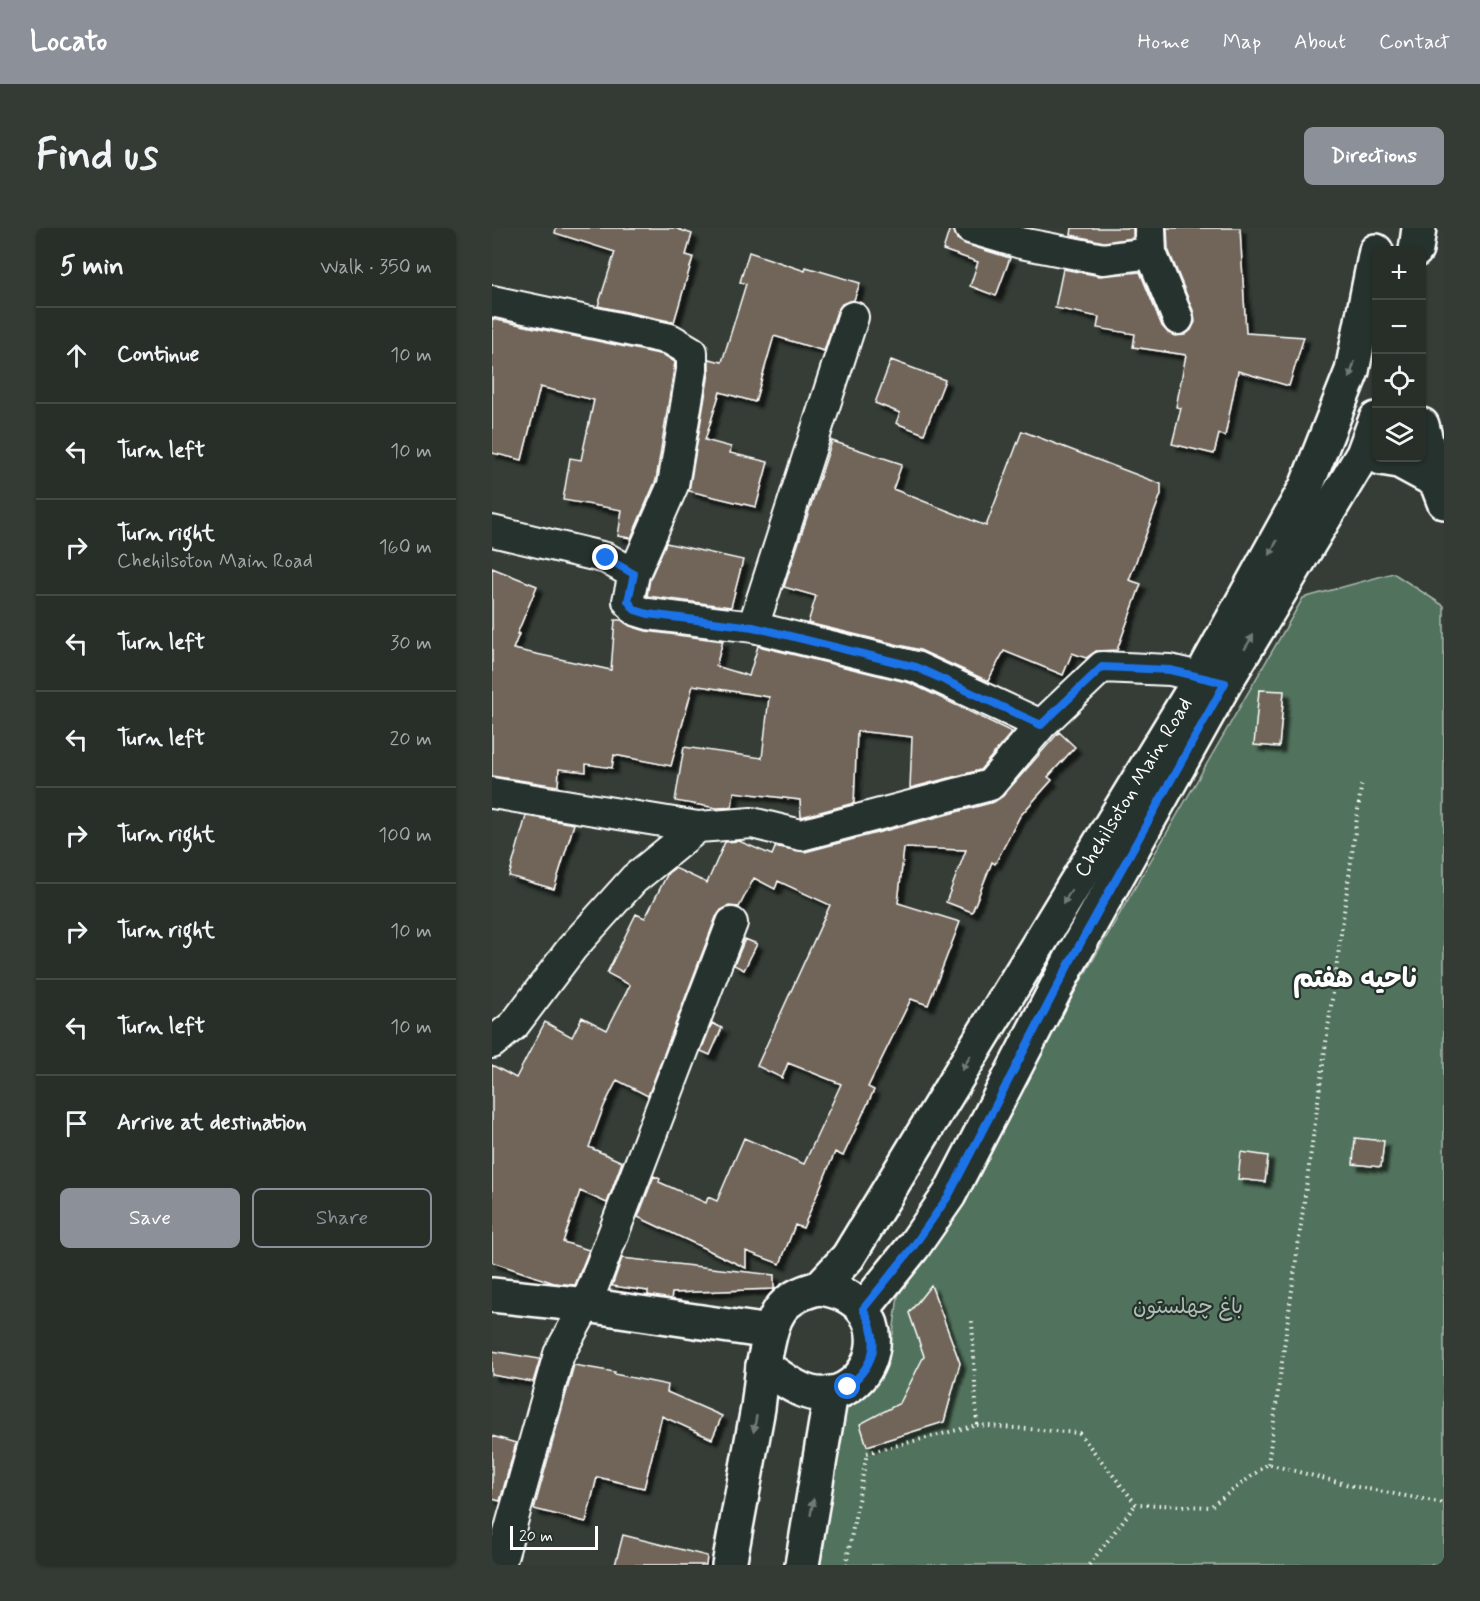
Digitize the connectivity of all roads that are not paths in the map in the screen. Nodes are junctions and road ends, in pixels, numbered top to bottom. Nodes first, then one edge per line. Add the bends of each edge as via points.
1 (970, 228) edge
2 (1381, 228) edge
3 (1419, 228) edge
4 (1151, 240) edge
5 (1378, 246) edge
6 (1417, 246) edge
7 (1372, 275) edge
8 (492, 301) edge
9 (853, 317) dead end
10 (1178, 319) dead end
11 (1426, 439) edge
12 (1372, 459) edge
13 (1400, 462) edge
14 (1440, 491) edge
15 (492, 531) edge
16 (634, 574) junction
17 (753, 627) junction
18 (1213, 680) junction
19 (1041, 725) junction
20 (492, 793) edge
21 (698, 827) junction
22 (732, 923) dead end
23 (492, 1043) edge
24 (819, 1288) junction
25 (492, 1295) edge
26 (586, 1305) junction
27 (863, 1309) junction
28 (770, 1332) junction
29 (763, 1366) junction
30 (831, 1393) junction
31 (500, 1565) edge
32 (729, 1565) edge
33 (802, 1565) edge

1 - 4 street via 1021,243 1103,259
2 - 5 main road, Chehilsoton Main Road
3 - 6 main road
4 - 10 street
7 -> 18 main road, Chehilsoton Main Road via 1352,371 1306,487
8 - 16 street via 670,339 692,352 673,485
9 - 17 street
11 - 14 main road
18 -> 12 main road, Chehilsoton Main Road
13 - 14 main road
15 - 16 street via 606,558
16 - 17 street via 628,601 635,610
17 - 19 street via 916,667
18 - 19 street via 1170,670 1102,667
18 -> 24 main road, Chehilsoton Main Road via 848,1257
18 - 27 main road, Chehilsoton Main Road via 949,1195
19 - 21 street via 990,785 801,835 752,823
20 - 21 street
21 - 23 street via 634,879 572,948 514,1025
22 - 26 street
24 - 27 main road via 836,1290
24 - 28 main road via 788,1300 777,1312
25 - 26 main road
26 - 28 main road
26 - 31 street via 559,1354
27 - 30 main road via 871,1323 871,1359 862,1375 848,1387
28 - 29 main road
29 - 30 main road via 796,1388 813,1394
29 -> 32 main road
33 -> 30 main road

